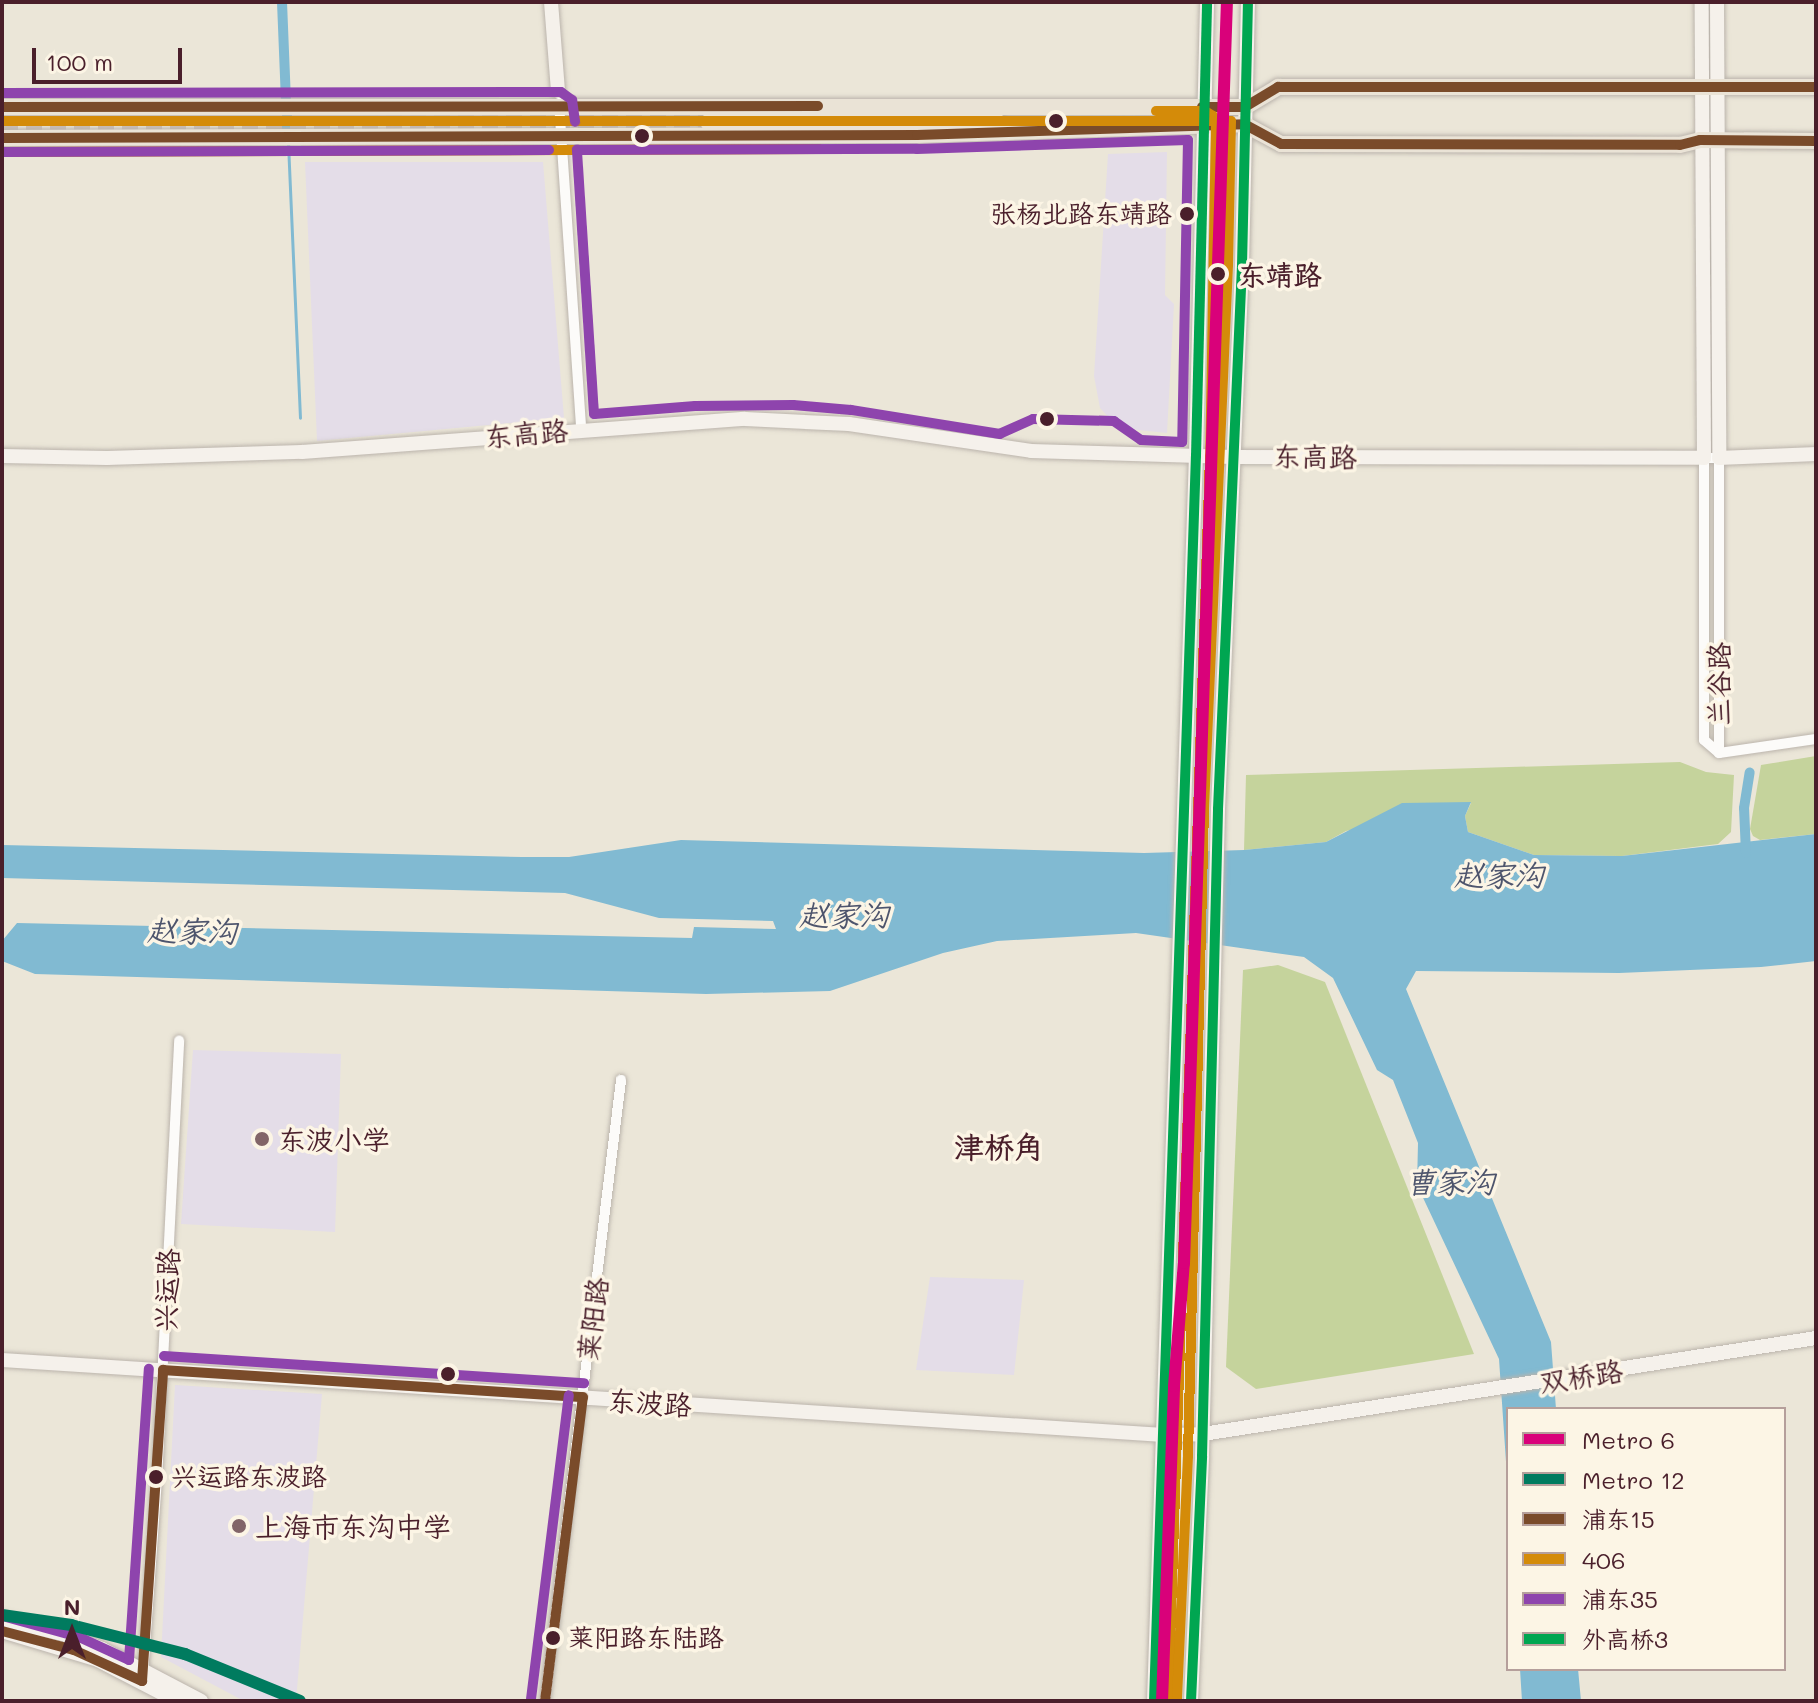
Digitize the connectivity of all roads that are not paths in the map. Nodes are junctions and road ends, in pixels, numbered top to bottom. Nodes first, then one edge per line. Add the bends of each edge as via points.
1 (551, 2) edge
2 (1207, 2) edge
3 (1248, 2) edge
4 (1702, 2) edge
5 (1717, 2) edge
6 (1709, 87) junction
7 (1816, 87) edge
8 (559, 98) junction
9 (536, 106) junction
10 (2, 107) edge
11 (1203, 107) junction
12 (1245, 107) junction
13 (2, 115) edge
14 (708, 122) tunnel mouth
15 (1244, 124) junction
16 (1162, 125) junction
17 (1202, 125) junction
18 (562, 136) junction
19 (2, 138) edge
20 (1708, 140) junction
21 (1816, 141) edge
22 (581, 429) junction
23 (1816, 454) edge
24 (2, 456) edge
25 (1196, 456) junction
26 (1233, 457) junction
27 (1711, 458) junction
28 (1816, 739) edge
29 (179, 1041) dead end
30 (621, 1080) dead end
31 (1816, 1338) edge
32 (2, 1360) edge
33 (163, 1370) junction
34 (583, 1397) junction
35 (1203, 1434) junction
36 (1164, 1435) junction
37 (2, 1619) edge
38 (2, 1631) edge
39 (143, 1675) junction
40 (177, 1701) edge
41 (201, 1701) edge
42 (545, 1701) edge
43 (1154, 1701) edge
44 (1191, 1701) edge

1 - 8 street
2 - 11 street
3 - 12 street
4 - 6 street, 兰谷路
5 - 6 street, 兰谷路
6 - 7 main road
6 - 12 main road via 1278,87
6 - 20 street, 兰谷路
8 - 9 main road
8 - 11 main road
8 - 18 street
9 - 10 main road
9 - 13 main road via 302,114
11 - 12 main road
11 - 17 street
12 - 15 street
14 - 16 main road
15 - 17 main road
15 - 20 main road via 1281,144 1680,145
15 - 26 street
16 - 17 main road
16 - 18 main road via 917,135
17 - 25 street
18 - 19 main road
18 - 22 street
20 - 21 main road
20 - 27 street, 兰谷路
22 - 24 street, 东高路 via 249,455
22 - 25 street, 东高路 via 792,419 1031,451
23 - 27 street, 东高路
25 - 26 street, 东高路
25 - 36 street
26 - 27 street, 东高路
26 - 35 street via 1218,809
27 - 28 street, 兰谷路 via 1719,753
29 - 33 street, 兴运路
30 - 34 street, 莱阳路
31 - 35 street, 双桥路
32 - 33 street, 东波路
33 - 34 street, 东波路
33 - 39 street, 兴运路
34 - 36 street, 东波路
34 - 42 street, 莱阳路
35 - 36 street, 东波路
35 - 44 street
36 - 43 street
37 - 39 street via 78,1639
38 - 39 street
39 - 40 street
39 - 41 street

